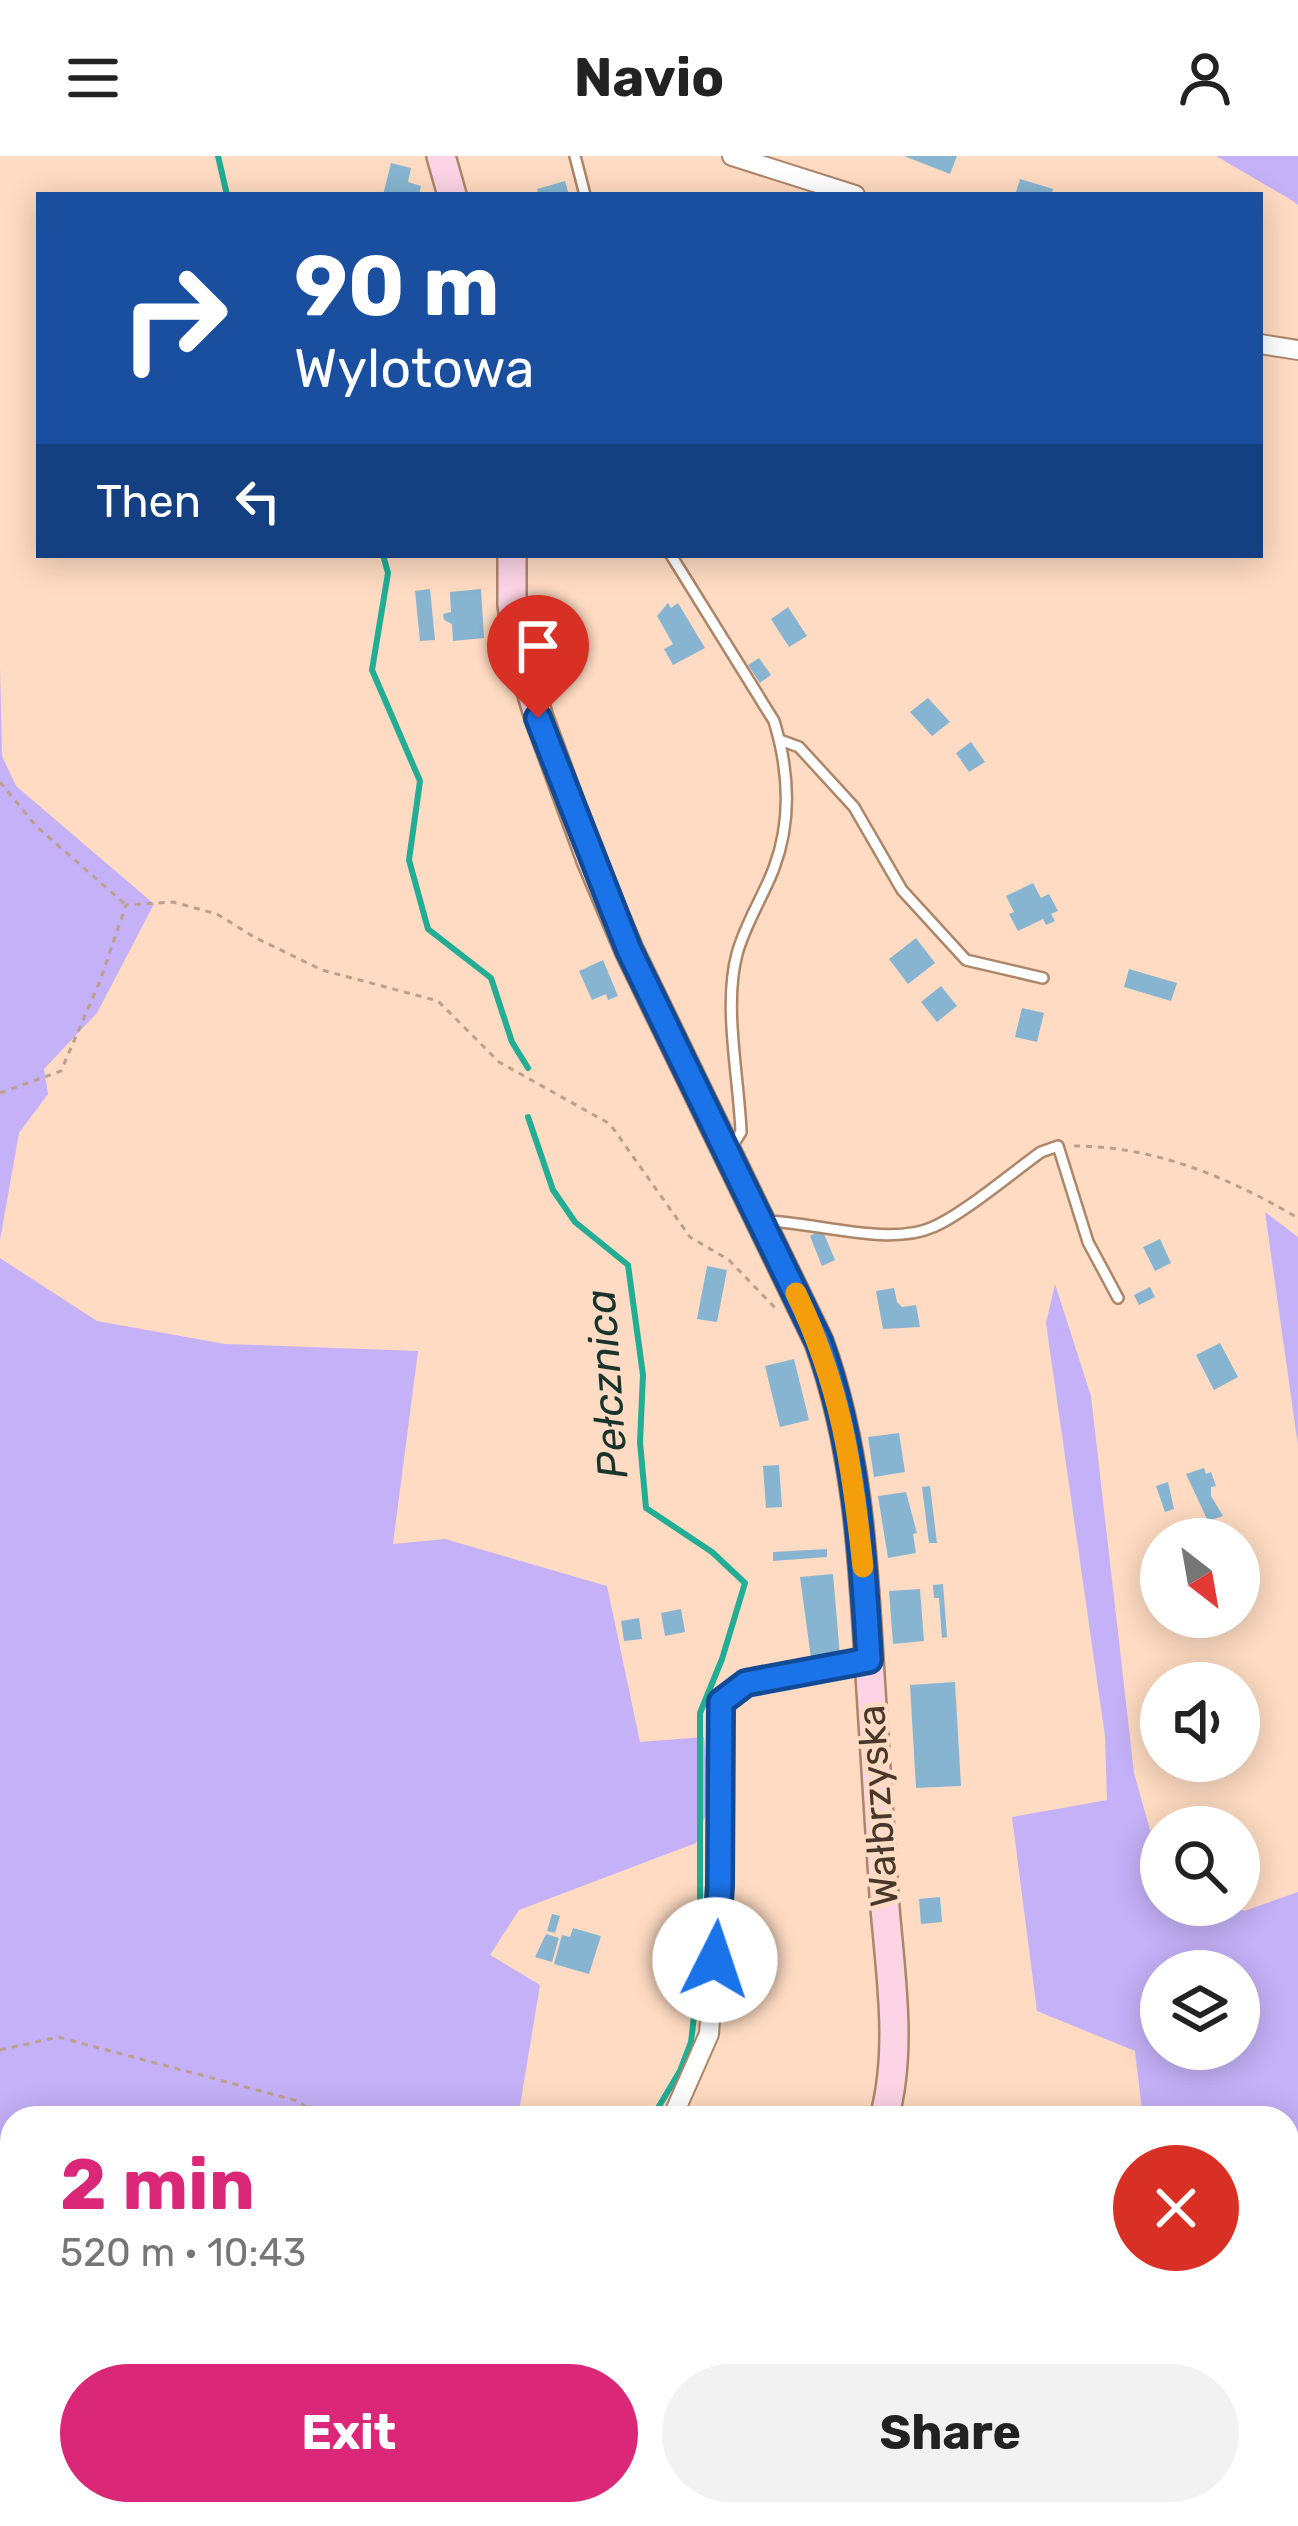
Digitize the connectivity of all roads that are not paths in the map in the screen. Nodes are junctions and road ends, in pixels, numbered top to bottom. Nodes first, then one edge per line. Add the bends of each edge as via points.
1 (441, 156) edge
2 (732, 156) edge
3 (577, 158) edge
4 (451, 192) edge
5 (584, 192) edge
6 (846, 192) edge
7 (1263, 344) edge
8 (1298, 350) edge
9 (512, 558) edge
10 (673, 558) edge
11 (780, 740) junction
12 (1043, 978) dead end
13 (728, 1153) junction
14 (761, 1221) junction
15 (1118, 1298) dead end
16 (869, 1660) junction
17 (677, 2106) edge
18 (886, 2106) edge

1 - 4 main road
2 - 6 street
3 - 5 lane
7 - 8 street
9 - 13 main road, Wałbrzyska via 514,629 559,776 629,950
10 - 11 lane
11 - 12 lane via 799,747 854,807 902,890 966,960
11 - 13 lane via 789,812 736,955 741,1132
13 - 14 main road, Wałbrzyska
14 - 15 lane via 869,1233 933,1228 1058,1146 1088,1242
14 - 16 main road, Wałbrzyska via 838,1397
16 - 17 street via 746,1683 721,1702 709,2034
16 - 18 main road, Wałbrzyska via 890,1974

